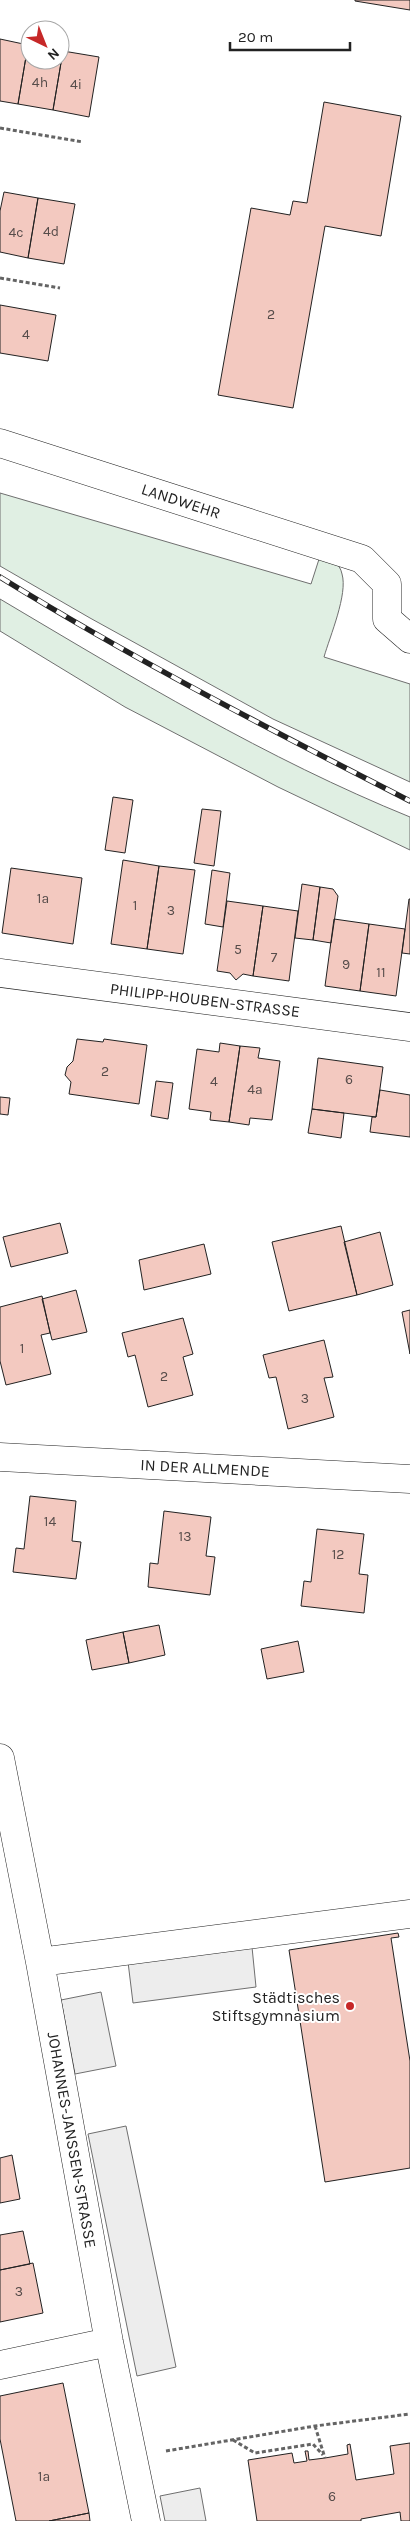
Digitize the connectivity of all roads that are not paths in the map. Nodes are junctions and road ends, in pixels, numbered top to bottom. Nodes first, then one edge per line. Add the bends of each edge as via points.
1 (0, 443) edge
2 (410, 639) edge
3 (0, 973) edge
4 (410, 1027) edge
5 (0, 1457) edge
6 (410, 1479) edge
7 (0, 1758) edge
8 (410, 1914) edge
9 (40, 1962) junction
10 (109, 2342) junction
11 (0, 2365) edge
12 (146, 2521) edge

1 - 2 street, LANDWEHR via 362,559 387,584 387,619
3 - 4 street, PHILIPP-HOUBEN-STRASSE
5 - 6 street, IN DER ALLMENDE
7 - 9 street, JOHANNES-JANSSEN-STRASSE
8 - 9 street
9 - 10 street, JOHANNES-JANSSEN-STRASSE
10 - 11 street
10 - 12 street, JOHANNES-JANSSEN-STRASSE

